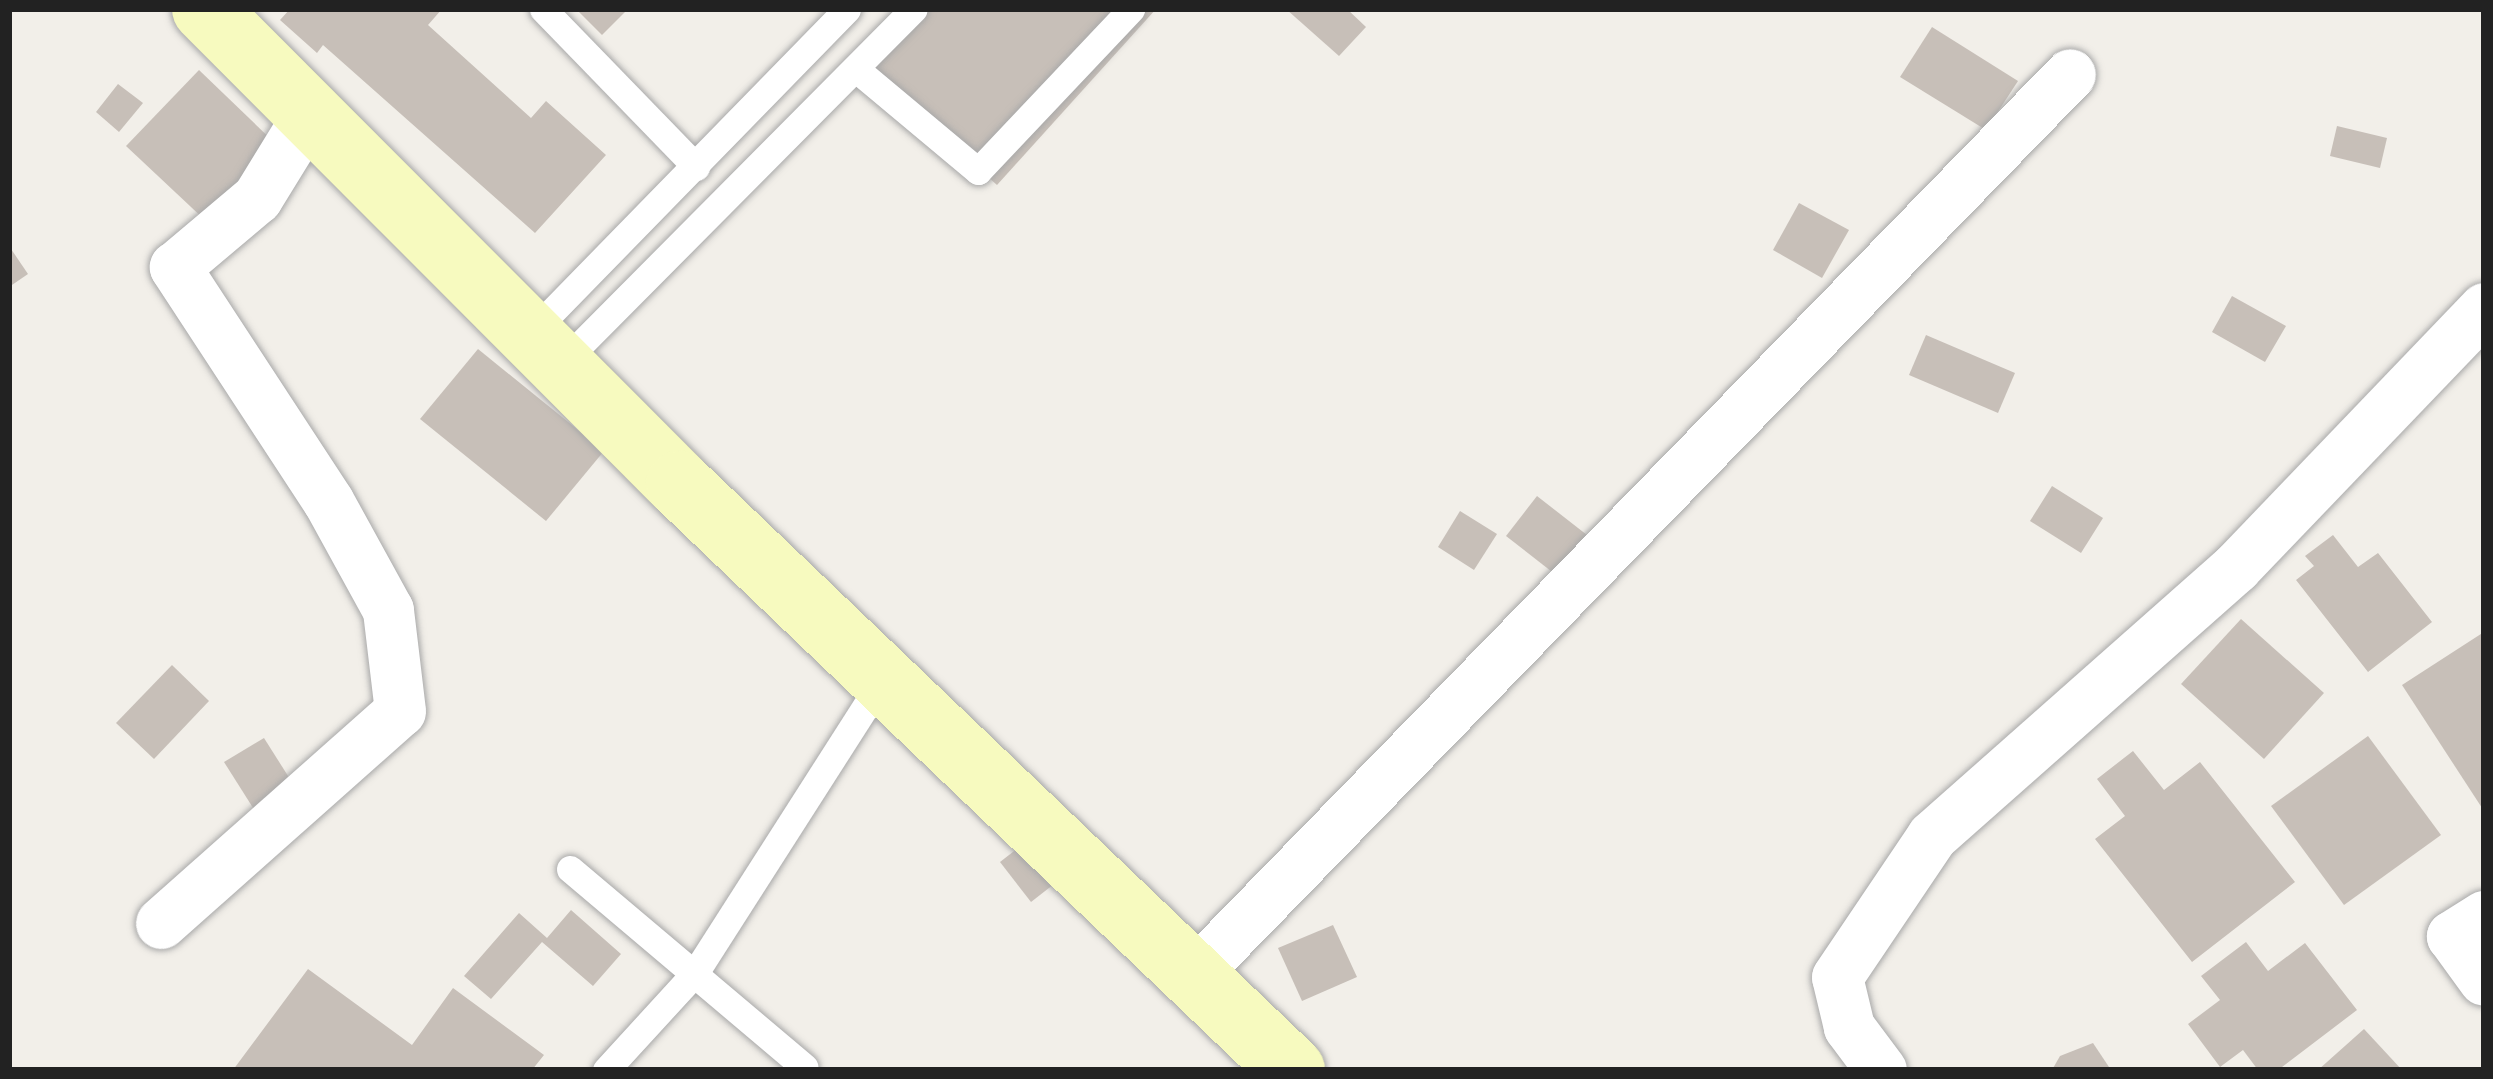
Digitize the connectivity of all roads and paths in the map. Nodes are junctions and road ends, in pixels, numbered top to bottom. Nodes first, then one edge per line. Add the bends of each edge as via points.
1 (205, 9) edge
2 (543, 9) edge
3 (847, 9) edge
4 (913, 9) edge
5 (1131, 9) edge
6 (856, 69) junction
7 (2069, 74) dead end
8 (310, 112) junction
9 (696, 167) junction
10 (2484, 308) edge
11 (547, 347) junction
12 (883, 679) junction
13 (570, 869) dead end
14 (2484, 916) edge
15 (161, 923) dead end
16 (695, 973) junction
17 (1193, 975) junction
18 (2484, 980) edge
19 (804, 1067) dead end
20 (606, 1070) edge
21 (1292, 1070) edge
22 (1881, 1070) edge

1 - 8 street
2 - 9 lane
3 - 9 lane
4 - 6 lane
5 - 6 lane via 978,171
6 - 11 lane
7 - 17 street
8 - 11 street
8 - 15 street via 257,199 175,266 328,501 388,610 400,711
9 - 11 lane
10 - 22 street via 2236,567 1932,836 1838,977 1849,1028
11 - 12 street
12 - 16 lane
12 - 17 street
13 - 16 lane
14 - 18 street via 2452,936
16 - 19 lane
16 - 20 lane
17 - 21 street

